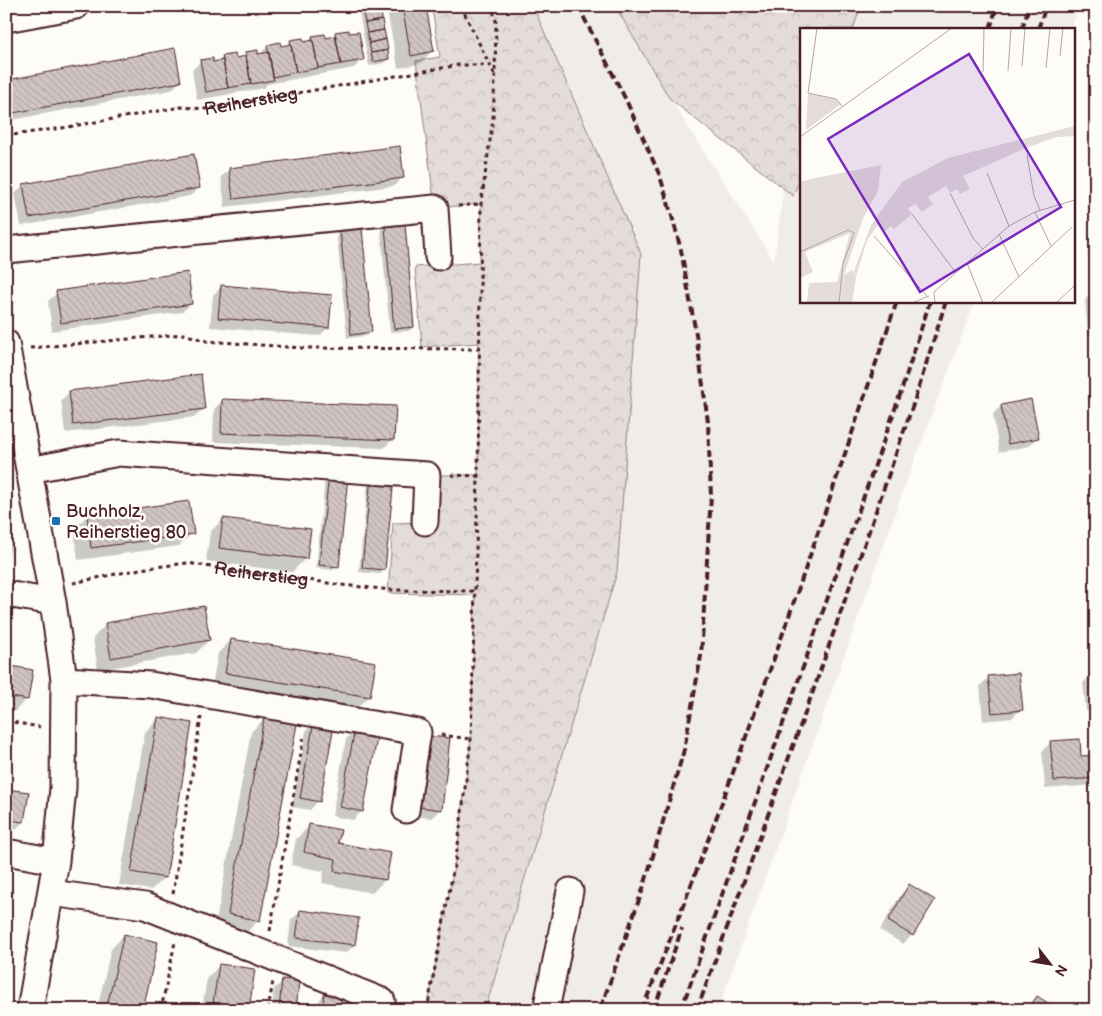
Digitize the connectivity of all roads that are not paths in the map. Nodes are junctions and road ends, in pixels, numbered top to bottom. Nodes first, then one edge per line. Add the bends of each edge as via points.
1 (76, 6) edge
2 (6, 19) edge
3 (6, 250) edge
4 (438, 258) dead end
5 (7, 346) edge
6 (30, 470) junction
7 (425, 522) dead end
8 (6, 594) edge
9 (52, 595) junction
10 (64, 680) junction
11 (406, 810) dead end
12 (6, 852) edge
13 (56, 861) junction
14 (570, 891) dead end
15 (51, 893) junction
16 (381, 1005) edge
17 (30, 1010) edge
18 (546, 1010) edge

1 - 2 street
3 - 4 street via 434,208
5 - 6 street
6 - 7 street via 119,453 427,475
6 - 9 street
8 - 9 street
9 - 10 street
10 - 11 street via 151,685 418,732
10 - 13 street via 63,788
12 - 13 street
13 - 15 street
14 - 18 street
15 - 16 street via 145,906 266,954
15 - 17 street

